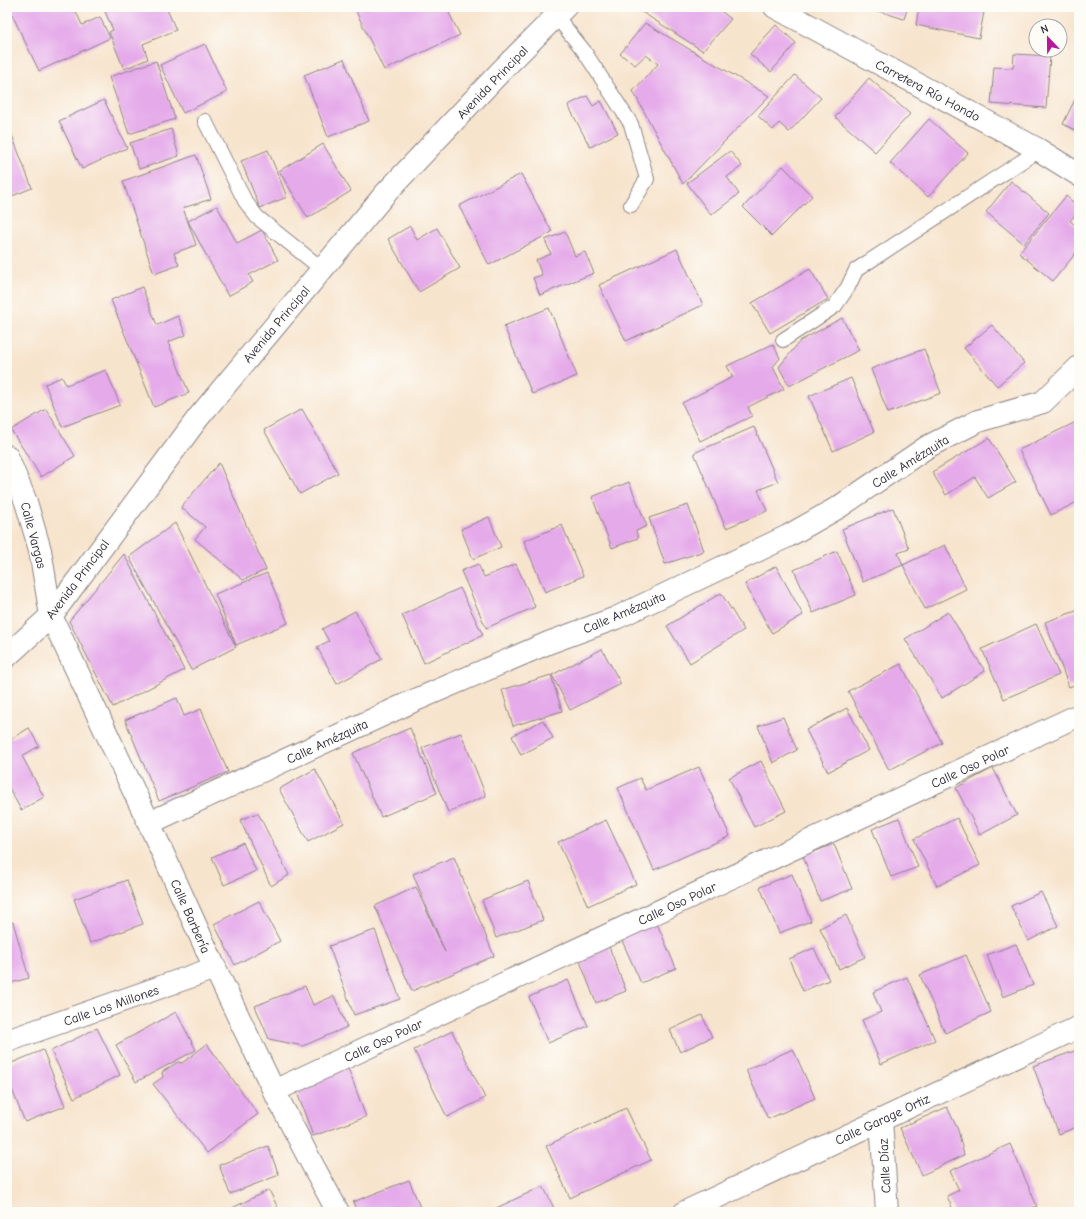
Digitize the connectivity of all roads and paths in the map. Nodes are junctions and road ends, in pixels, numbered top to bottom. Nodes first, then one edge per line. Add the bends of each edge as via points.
1 (775, 7) edge
2 (560, 11) edge
3 (206, 121) dead end
4 (1039, 150) junction
5 (1079, 175) edge
6 (631, 205) dead end
7 (322, 269) junction
8 (783, 340) dead end
9 (1079, 368) edge
10 (7, 456) edge
11 (51, 616) junction
12 (7, 656) edge
13 (1079, 715) edge
14 (149, 823) junction
15 (215, 968) junction
16 (1079, 1027) edge
17 (7, 1041) edge
18 (274, 1091) junction
19 (882, 1120) junction
20 (338, 1212) edge
21 (685, 1212) edge
22 (887, 1212) edge

1 - 4 street, Carretera Río Hondo
2 - 6 lane via 631,124 647,179
2 - 7 street, Avenida Principal via 385,194
3 - 7 lane via 245,201 257,217
4 - 5 street, Carretera Río Hondo
4 - 8 lane via 856,270 835,306
7 - 11 street, Avenida Principal via 198,418
9 - 14 street, Calle Amézquita via 1043,402 978,421 927,447 838,507 788,536 616,618 548,643 411,702
10 - 11 street, Calle Vargas via 26,502 40,550
11 - 12 street, Avenida Principal
11 - 14 street, Calle Barbería
13 - 18 street, Calle Oso Polar
14 - 15 street, Calle Barbería
15 - 17 street, Calle Los Millones
15 - 18 street, Calle Barbería
16 - 19 street, Calle Garage Ortiz
18 - 20 street, Calle Barbería
19 - 21 street, Calle Garage Ortiz
19 - 22 street, Calle Díaz

